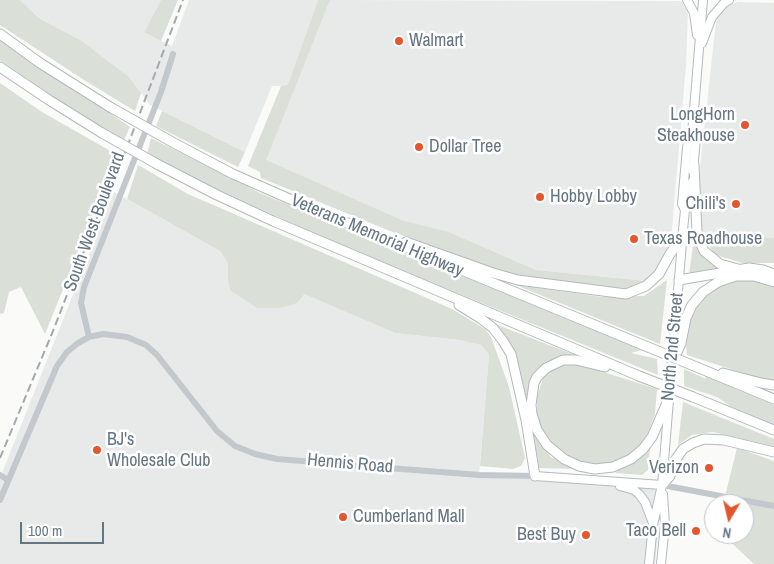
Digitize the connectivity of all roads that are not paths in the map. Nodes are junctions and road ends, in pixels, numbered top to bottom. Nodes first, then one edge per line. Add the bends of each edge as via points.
1 (687, 0) edge
2 (703, 0) edge
3 (729, 0) edge
4 (0, 34) edge
5 (700, 49) junction
6 (173, 54) dead end
7 (0, 67) edge
8 (692, 134) junction
9 (694, 165) junction
10 (314, 210) junction
11 (686, 210) junction
12 (682, 238) junction
13 (361, 259) junction
14 (738, 269) junction
15 (774, 274) edge
16 (679, 280) junction
17 (774, 282) edge
18 (89, 337) junction
19 (672, 364) junction
20 (699, 368) junction
21 (639, 376) junction
22 (774, 385) edge
23 (669, 398) junction
24 (774, 399) edge
25 (774, 430) edge
26 (774, 452) edge
27 (0, 475) edge
28 (535, 476) junction
29 (8, 480) junction
30 (597, 481) junction
31 (662, 485) junction
32 (0, 500) edge
33 (774, 506) edge
34 (653, 525) junction
35 (649, 562) edge
36 (662, 564) edge

1 - 5 main road via 694,13
2 - 5 main road, North 2nd Street
3 - 5 main road via 712,16
4 - 10 highway, Veterans Memorial Highway, bridge via 110,108 233,174
5 - 8 main road, North 2nd Street
6 - 18 street, South West Boulevard via 84,287 81,303
7 - 13 highway, Veterans Memorial Highway, bridge via 157,164 217,195
8 - 9 main road, North 2nd Street via 696,140
8 - 11 main road, North 2nd Street via 688,138 682,204
9 - 11 main road, North 2nd Street
9 - 14 highway via 700,242 704,251 720,264
10 - 12 highway via 504,276 615,294 634,292 653,281
10 - 20 highway, Veterans Memorial Highway, bridge
11 - 12 main road, North 2nd Street
12 - 16 main road, North 2nd Street
13 - 21 highway, Veterans Memorial Highway
13 - 28 highway via 461,306 498,334 511,354 516,372
14 - 15 highway
14 - 16 highway
16 - 19 main road, North 2nd Street
17 - 19 highway via 754,276 736,276 703,292 692,304 682,343
18 - 28 street, Hennis Road via 120,335 146,346 217,431 235,446 255,454 277,459 389,468
18 - 29 street via 67,352 56,366
19 - 23 main road, North 2nd Street
20 - 22 highway
20 - 24 highway, Veterans Memorial Highway
21 - 23 highway via 576,360 563,360 541,373 532,390 532,414 547,446 564,460 579,466 613,467 631,459 652,438
21 - 25 highway, Veterans Memorial Highway, bridge
23 - 31 main road, North 2nd Street
26 - 31 highway via 724,440 704,439 684,450
27 - 29 street
28 - 30 main road, Hennis Road
29 - 32 street
30 - 31 main road, Hennis Road
30 - 34 main road via 626,487 639,494
31 - 33 street
31 - 34 main road
31 - 36 main road via 665,524
34 - 35 main road

